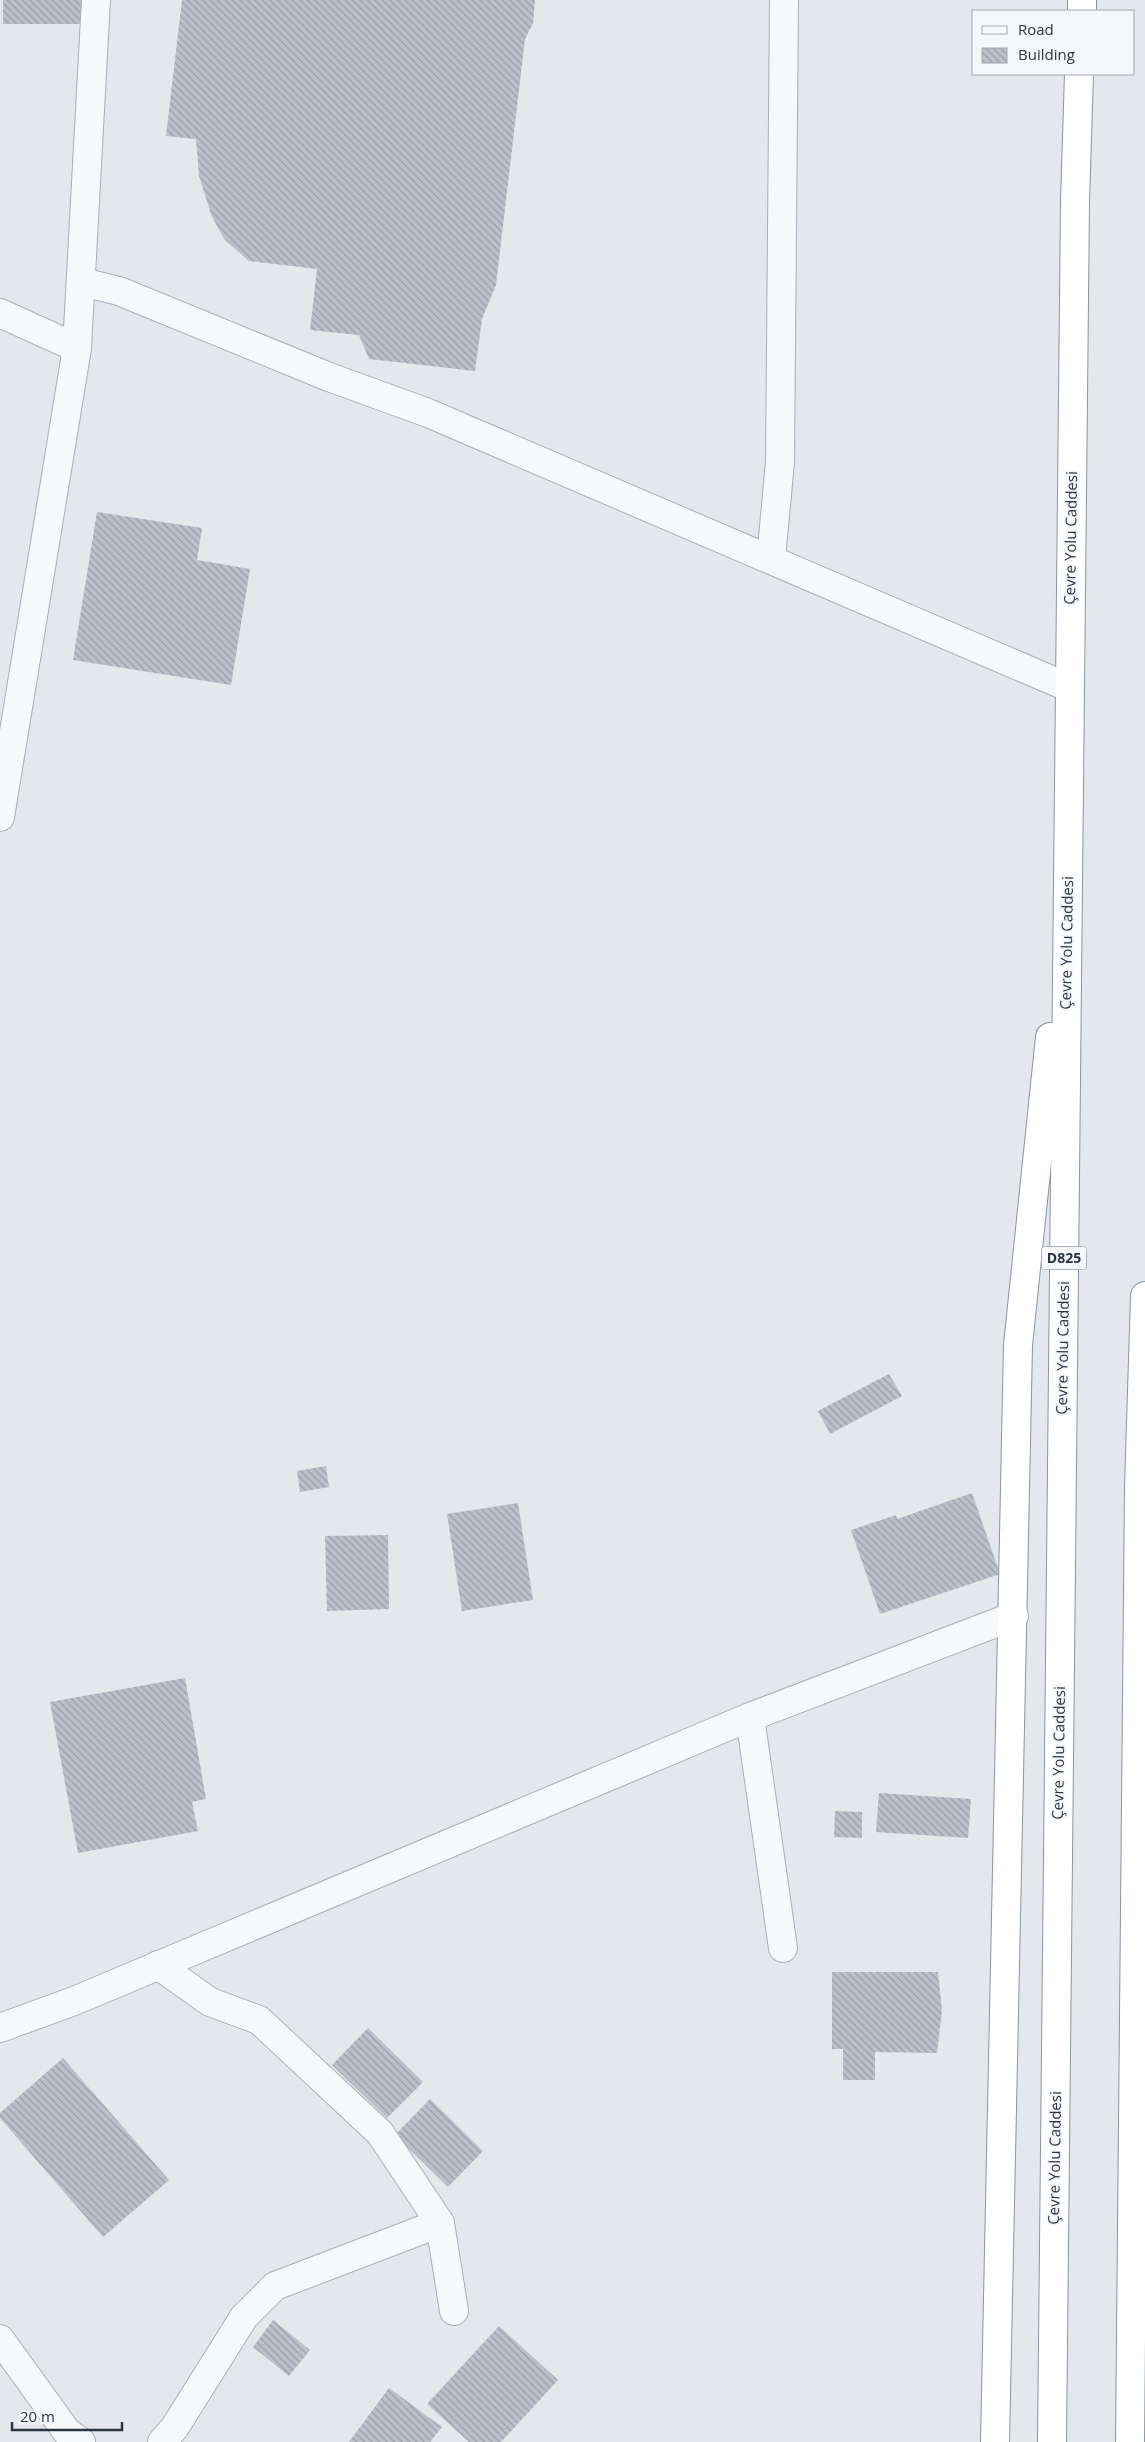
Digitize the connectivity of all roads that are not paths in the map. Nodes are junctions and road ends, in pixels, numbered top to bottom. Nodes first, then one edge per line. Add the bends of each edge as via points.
1 (96, 0) edge
2 (784, 0) edge
3 (1080, 75) edge
4 (82, 282) junction
5 (0, 313) edge
6 (77, 348) junction
7 (771, 560) junction
8 (1070, 688) junction
9 (0, 816) edge
10 (1068, 869) junction
11 (1145, 1296) edge
12 (1014, 1616) junction
13 (750, 1717) junction
14 (783, 1948) dead end
15 (158, 1966) junction
16 (0, 2028) edge
17 (440, 2223) junction
18 (454, 2310) dead end
19 (0, 2339) edge
20 (81, 2442) edge
21 (162, 2442) edge
22 (995, 2442) edge
23 (1052, 2442) edge
24 (1130, 2442) edge

1 - 4 street
2 - 7 street via 780,462
3 - 8 highway, Çevre Yolu Caddesi / D825 via 1075,202
4 - 6 street
4 - 7 street via 119,291 329,378 428,413
5 - 6 street
6 - 9 street
7 - 8 street
8 - 10 highway, Çevre Yolu Caddesi / D825
10 - 12 highway via 1018,1345
10 - 23 highway, Çevre Yolu Caddesi / D825
11 - 24 highway via 1139,1487
12 - 13 street
12 - 22 highway
13 - 14 street
13 - 15 street
15 - 16 street
15 - 17 street via 210,2002 259,2020 292,2049 380,2133
17 - 18 street
17 - 21 street via 275,2286 244,2317 175,2427
19 - 20 street via 67,2432

